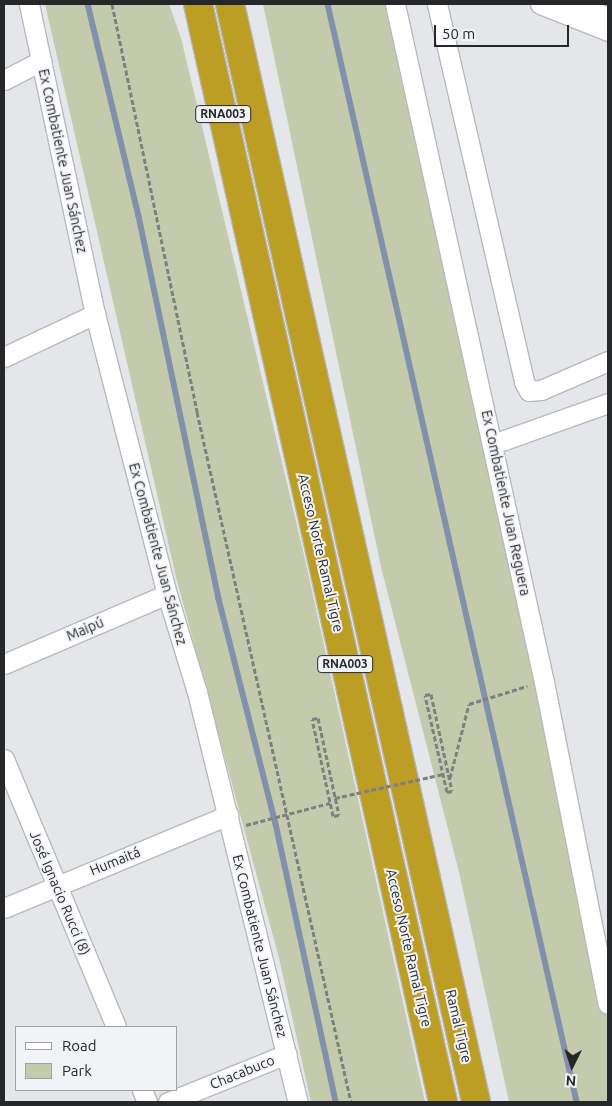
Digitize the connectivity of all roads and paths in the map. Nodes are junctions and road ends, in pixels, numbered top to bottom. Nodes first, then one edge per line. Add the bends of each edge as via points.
1 (29, 4) edge
2 (112, 4) edge
3 (183, 4) edge
4 (198, 4) edge
5 (230, 4) edge
6 (243, 4) edge
7 (395, 4) edge
8 (436, 4) edge
9 (540, 4) edge
10 (571, 4) edge
11 (608, 17) edge
12 (608, 31) edge
13 (41, 61) junction
14 (4, 80) edge
15 (278, 218) junction
16 (248, 225) junction
17 (95, 314) junction
18 (4, 357) edge
19 (608, 361) edge
20 (608, 404) edge
21 (493, 444) junction
22 (166, 594) junction
23 (4, 664) edge
24 (544, 682) junction
25 (4, 759) edge
26 (443, 774) junction
27 (450, 778) junction
28 (335, 798) junction
29 (330, 804) junction
30 (286, 814) junction
31 (228, 815) junction
32 (269, 818) dead end
33 (56, 885) junction
34 (4, 908) edge
35 (442, 949) junction
36 (608, 1004) edge
37 (116, 1026) edge
38 (287, 1054) junction
39 (168, 1102) edge
40 (298, 1102) edge
41 (351, 1102) edge
42 (443, 1102) edge
43 (476, 1102) edge
44 (492, 1102) edge

1 - 13 street, Ex Combatiente Juan Sánchez
2 - 30 path
3 - 16 highway
4 - 16 highway, Acceso Norte Ramal Tigre / RNA003
5 - 15 highway, RNA003
6 - 15 highway
7 - 21 street, Ex Combatiente Juan Reguera
8 - 19 street via 530,392
9 - 12 street
10 - 11 street
13 - 14 street
13 - 17 street, Ex Combatiente Juan Sánchez
15 - 35 highway, RNA003
16 - 42 highway, Acceso Norte Ramal Tigre / RNA003
17 - 18 street
17 - 22 street, Ex Combatiente Juan Sánchez
20 - 21 street
21 - 24 street, Ex Combatiente Juan Reguera
22 - 23 street, Maipú
22 - 31 street, Ex Combatiente Juan Sánchez
24 - 27 path via 477,698 464,712
24 - 36 street, Ex Combatiente Juan Reguera
25 - 33 street, José Ignacio Rucci (8)
26 - 27 path via 446,792 452,791
26 - 27 path via 425,695 431,694
26 - 28 path, bridge
28 - 29 path via 339,815 333,816
28 - 29 path via 318,718 312,719
29 - 30 path
30 - 32 path
30 - 41 path
31 - 33 street, Humaitá
31 - 38 street, Ex Combatiente Juan Sánchez
33 - 34 street, Humaitá
33 - 37 street, José Ignacio Rucci (8)
35 - 43 highway, Ramal Tigre / RNA003
35 - 44 highway
38 - 39 street, Chacabuco
38 - 40 street, Ex Combatiente Juan Sánchez

